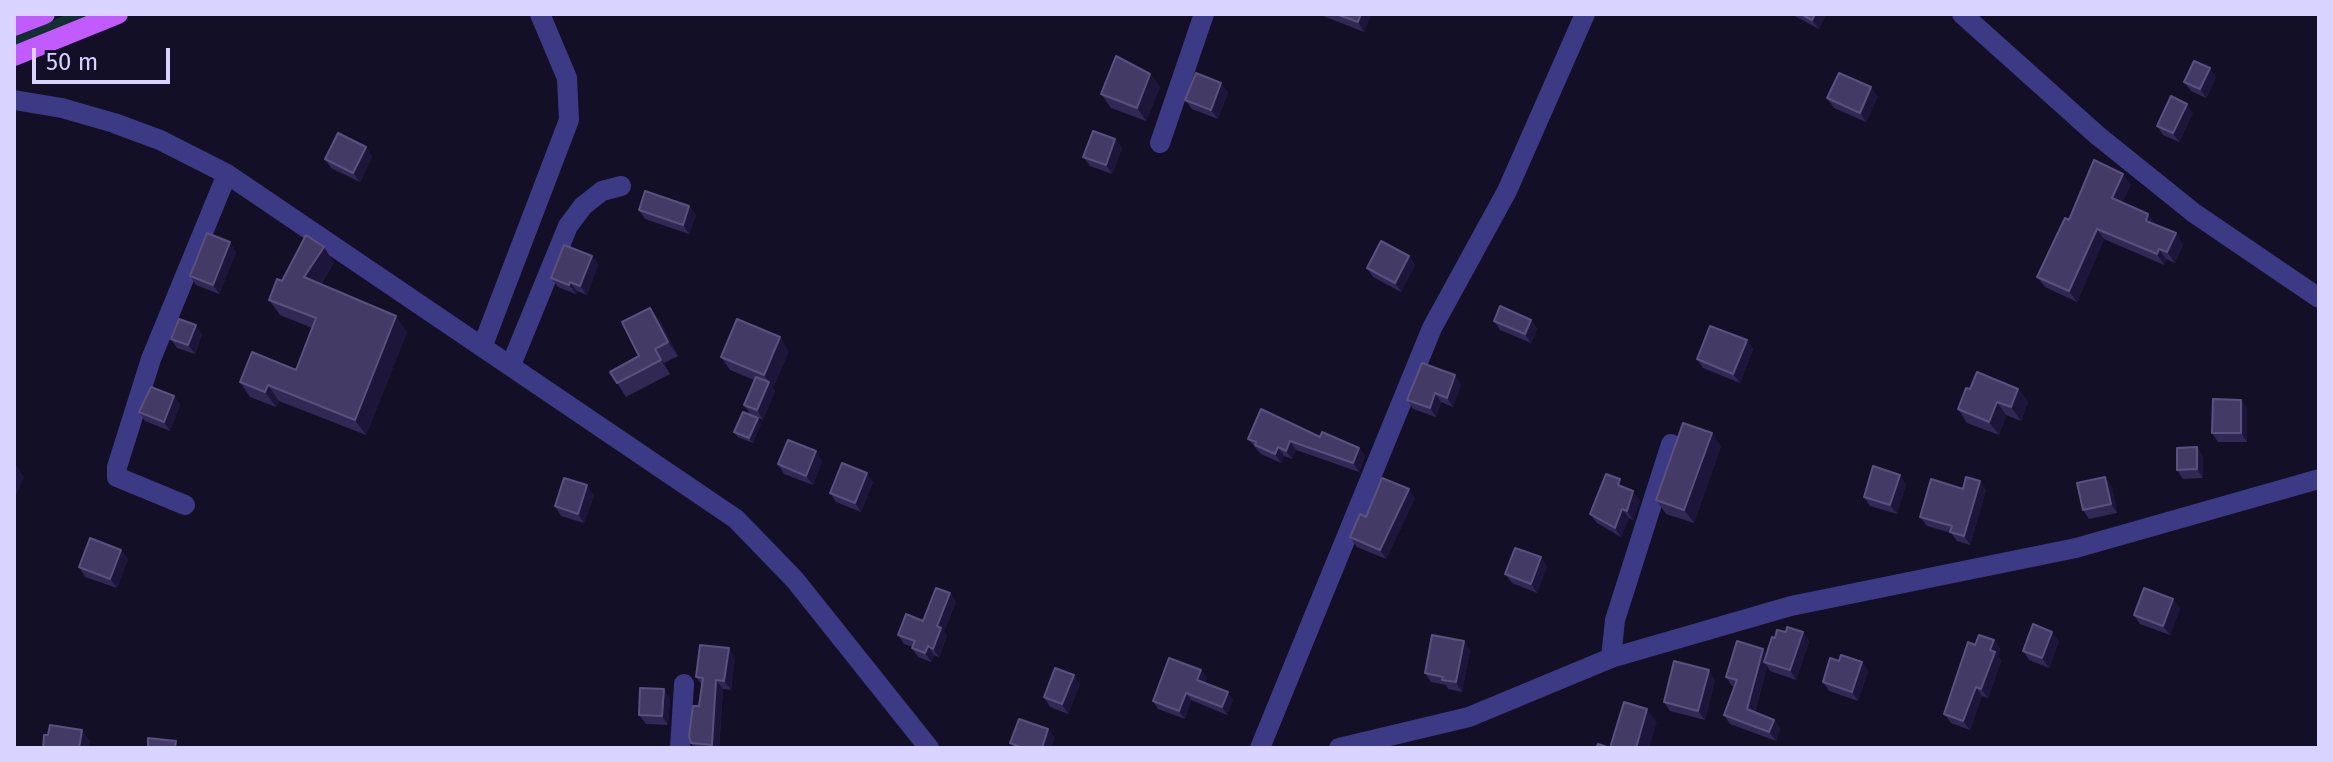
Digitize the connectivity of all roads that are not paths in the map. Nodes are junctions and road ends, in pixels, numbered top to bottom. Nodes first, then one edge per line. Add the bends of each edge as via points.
1 (45, 14) edge
2 (118, 14) edge
3 (540, 14) edge
4 (1204, 14) edge
5 (1585, 14) edge
6 (1962, 14) edge
7 (14, 26) edge
8 (14, 56) edge
9 (14, 100) edge
10 (1160, 143) dead end
11 (227, 174) junction
12 (621, 186) dead end
13 (2319, 298) edge
14 (483, 345) junction
15 (511, 365) junction
16 (1671, 444) dead end
17 (2319, 479) edge
18 (185, 505) dead end
19 (1611, 658) junction
20 (684, 684) dead end
21 (680, 748) edge
22 (929, 748) edge
23 (1260, 748) edge
24 (1339, 748) edge

1 - 7 main road
2 - 8 main road
3 - 14 street via 567,78 569,120
4 - 10 street
5 - 23 street via 1507,191 1432,328
6 - 13 street via 2194,213
9 - 11 street via 114,123
11 - 14 street
11 - 18 street via 151,359 117,467 117,477
12 - 15 street via 602,191 568,226
14 - 15 street
15 - 22 street via 736,519 764,544
16 - 19 street via 1615,620
17 - 19 street via 2076,548 1791,606
19 - 24 street via 1469,717
20 - 21 street

